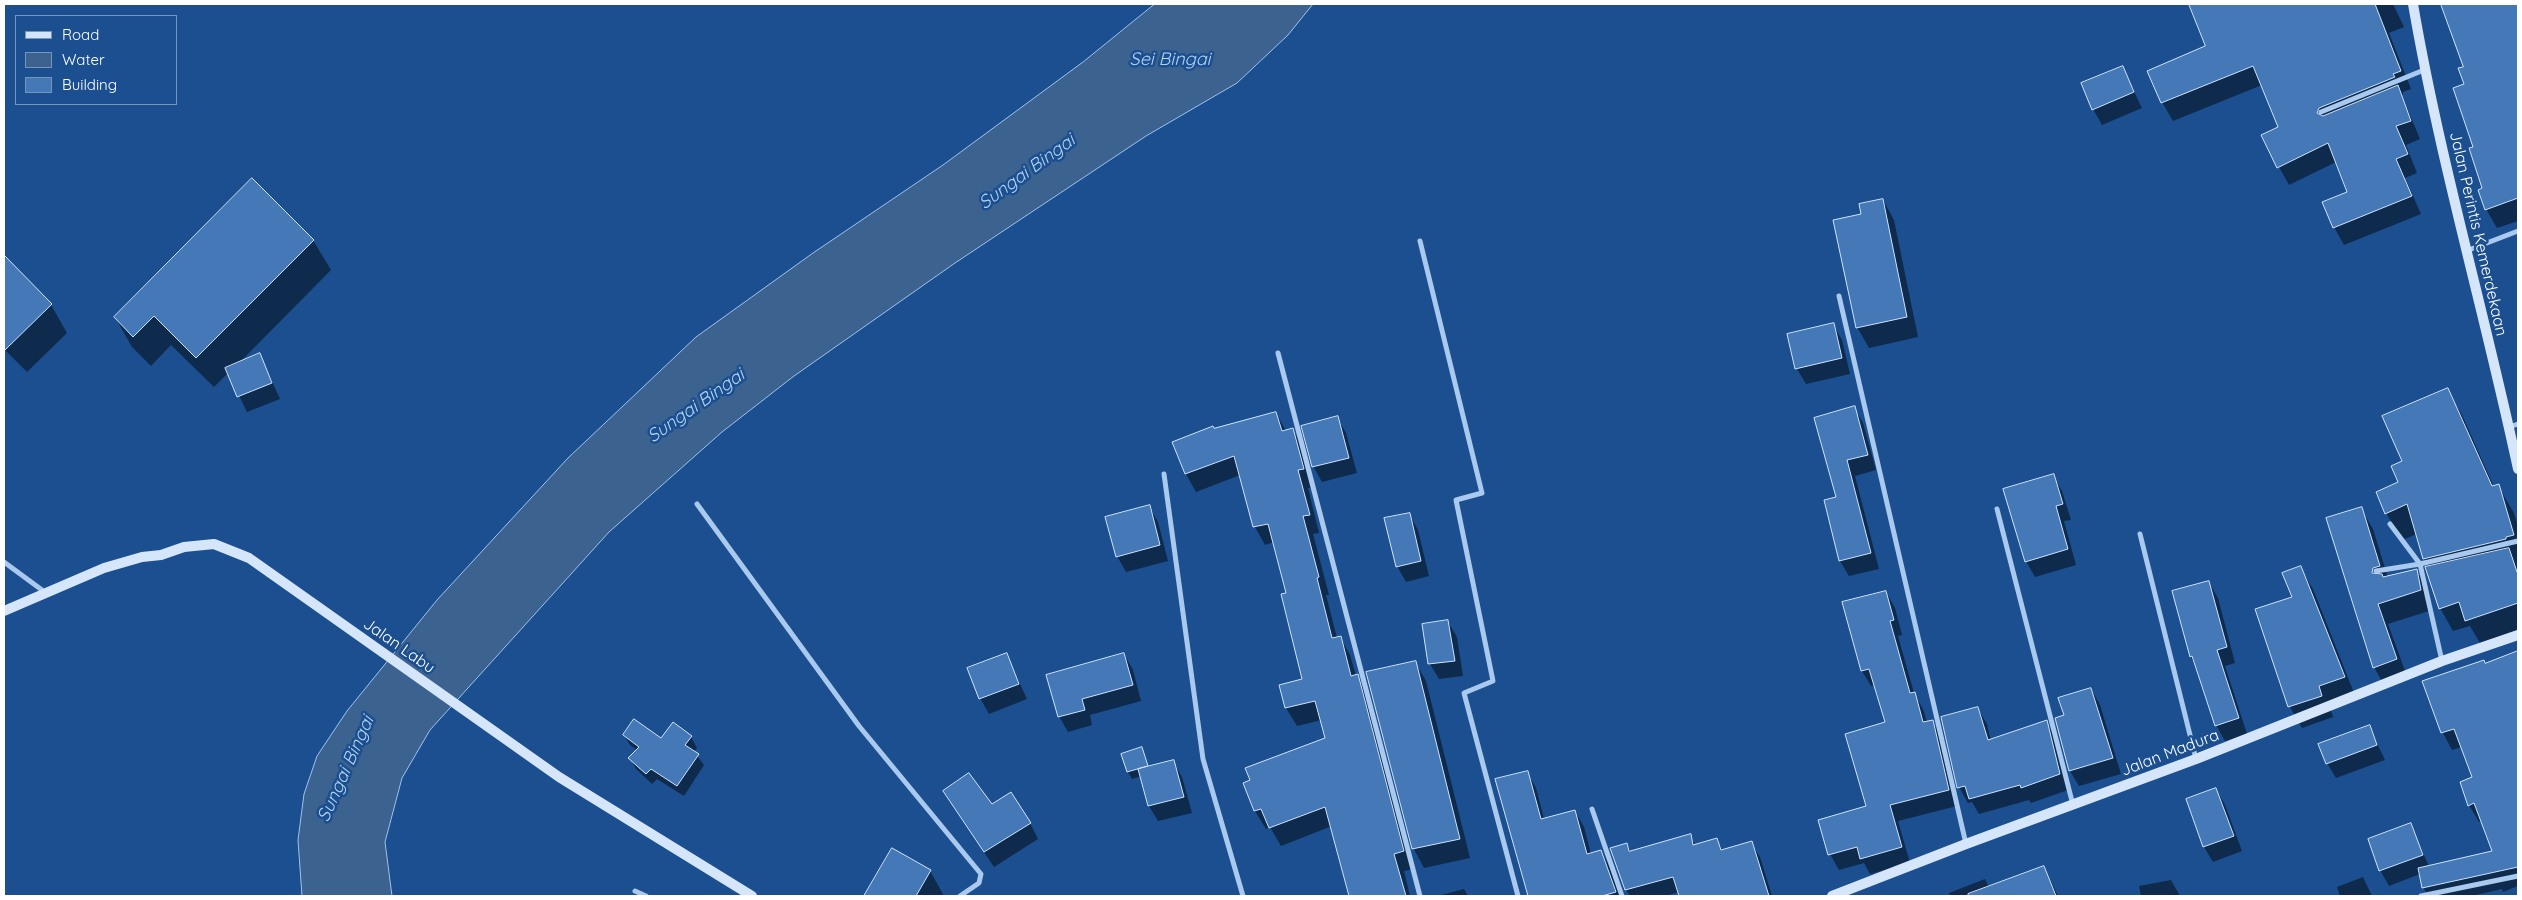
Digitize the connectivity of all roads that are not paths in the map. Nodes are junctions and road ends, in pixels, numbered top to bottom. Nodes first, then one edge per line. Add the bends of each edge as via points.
1 (2413, 4) edge
2 (2424, 70) junction
3 (2321, 112) dead end
4 (2518, 231) edge
5 (1420, 241) dead end
6 (2465, 251) junction
7 (1839, 296) dead end
8 (1278, 353) dead end
9 (2514, 426) edge
10 (2518, 469) edge
11 (1164, 474) dead end
12 (697, 504) dead end
13 (1998, 509) dead end
14 (2390, 524) dead end
15 (2140, 534) dead end
16 (2518, 541) edge
17 (4, 562) edge
18 (2420, 564) junction
19 (2376, 571) dead end
20 (46, 593) junction
21 (4, 611) edge
22 (2518, 635) edge
23 (2442, 661) junction
24 (2196, 759) junction
25 (2073, 805) junction
26 (1592, 809) dead end
27 (1966, 844) junction
28 (2518, 876) edge
29 (635, 891) dead end
30 (646, 896) edge
31 (752, 896) edge
32 (960, 896) edge
33 (1243, 896) edge
34 (1420, 896) edge
35 (1518, 896) edge
36 (1622, 896) edge
37 (1832, 896) edge
38 (2421, 896) edge

1 - 2 street, Jalan Perintis Kemerdekaan
2 - 3 street
2 - 6 street, Jalan Perintis Kemerdekaan
4 - 6 street
5 - 35 street via 1482,493 1456,500 1493,681 1464,693
6 - 9 street, Jalan Perintis Kemerdekaan
7 - 27 street
8 - 34 street
9 - 10 street, Jalan Perintis Kemerdekaan
11 - 33 street via 1203,759
12 - 32 street via 859,726 981,874 978,884
13 - 25 street
14 - 18 street
15 - 24 street
16 - 18 street
17 - 20 street
18 - 19 street
18 - 23 street
20 - 21 street, Jalan Labu
20 - 31 street, Jalan Labu via 104,568 184,548 214,544 249,558 559,777
22 - 23 street, Jalan Madura
23 - 24 street, Jalan Madura
24 - 25 street, Jalan Madura
25 - 27 street, Jalan Madura
26 - 36 street
27 - 37 street, Jalan Madura
28 - 38 street
29 - 30 street

